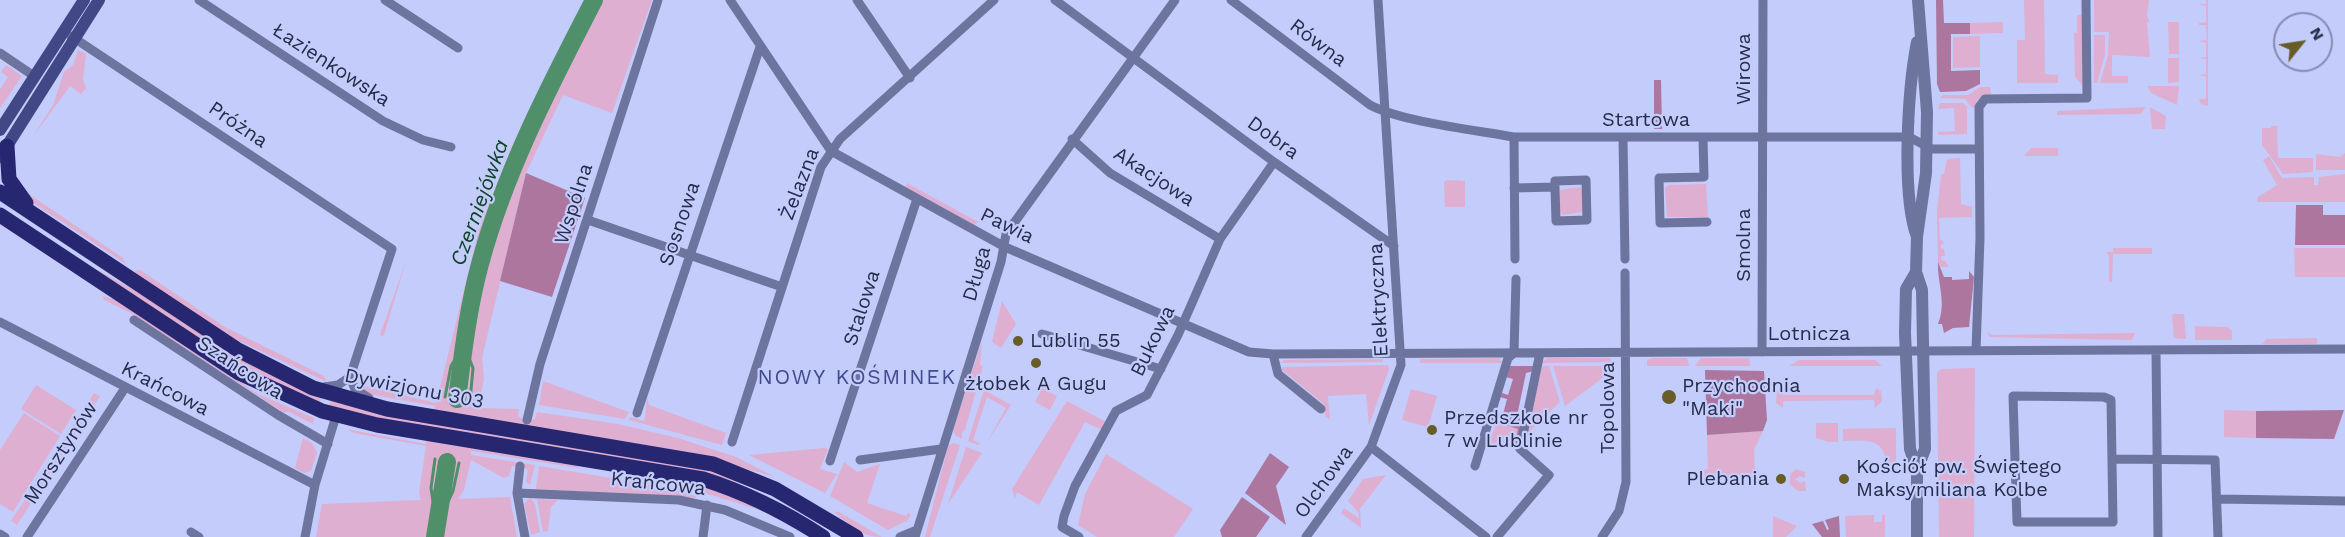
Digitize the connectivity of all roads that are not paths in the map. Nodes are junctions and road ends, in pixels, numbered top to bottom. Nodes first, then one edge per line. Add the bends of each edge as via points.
1 (84, 0) edge
2 (99, 0) edge
3 (199, 0) edge
4 (385, 0) edge
5 (658, 0) edge
6 (730, 0) edge
7 (857, 0) edge
8 (994, 0) edge
9 (1055, 0) edge
10 (1175, 0) edge
11 (1231, 0) edge
12 (1378, 0) edge
13 (1763, 0) edge
14 (1917, 0) edge
15 (2086, 0) edge
16 (1918, 34) junction
17 (69, 35) junction
18 (760, 47) junction
19 (458, 48) dead end
20 (0, 53) edge
21 (1132, 57) junction
22 (34, 76) junction
23 (910, 78) junction
24 (1386, 112) junction
25 (0, 130) edge
26 (1514, 137) junction
27 (1909, 137) junction
28 (1623, 138) junction
29 (1703, 138) junction
30 (1762, 138) junction
31 (1072, 140) junction
32 (451, 147) dead end
33 (1927, 147) junction
34 (1979, 149) junction
35 (831, 151) junction
36 (3, 152) edge
37 (1274, 162) junction
38 (1555, 187) junction
39 (1514, 188) junction
40 (0, 192) edge
41 (917, 199) junction
42 (0, 215) edge
43 (588, 220) junction
44 (1707, 222) dead end
45 (52, 228) junction
46 (1917, 237) junction
47 (1220, 239) junction
48 (1394, 246) junction
49 (1005, 247) junction
50 (688, 255) junction
51 (1515, 259) dead end
52 (1625, 260) dead end
53 (1916, 272) junction
54 (1625, 273) dead end
55 (1516, 279) dead end
56 (782, 287) junction
57 (134, 320) dead end
58 (0, 322) edge
59 (1182, 324) junction
60 (1042, 334) dead end
61 (2345, 349) edge
62 (2157, 350) junction
63 (1923, 351) junction
64 (1976, 351) junction
65 (1762, 352) junction
66 (1906, 352) junction
67 (1514, 353) junction
68 (1540, 353) junction
69 (1626, 353) junction
70 (1273, 354) junction
71 (1401, 354) junction
72 (1161, 369) junction
73 (350, 377) junction
74 (125, 388) junction
75 (313, 388) junction
76 (387, 409) junction
77 (1321, 409) dead end
78 (637, 413) dead end
79 (336, 416) junction
80 (527, 420) dead end
81 (732, 442) dead end
82 (328, 444) junction
83 (1371, 447) junction
84 (941, 449) junction
85 (2158, 458) junction
86 (2112, 459) junction
87 (860, 460) dead end
88 (830, 461) dead end
89 (520, 466) dead end
90 (1475, 466) dead end
91 (1917, 470) junction
92 (315, 485) junction
93 (517, 493) junction
94 (2218, 500) junction
95 (2345, 501) edge
96 (707, 506) junction
97 (0, 534) edge
98 (917, 535) edge
99 (5, 537) edge
100 (27, 537) edge
101 (305, 537) edge
102 (525, 537) edge
103 (703, 537) edge
104 (790, 537) edge
105 (823, 537) edge
106 (856, 537) edge
107 (900, 537) edge
108 (1079, 537) edge
109 (1306, 537) edge
110 (1486, 537) edge
111 (1497, 537) edge
112 (1602, 537) edge
113 (1917, 537) edge
114 (2158, 537) edge
115 (2217, 537) edge

1 - 17 main road
2 - 17 main road
3 - 32 street, Łazienkowska via 383,121 423,140
4 - 19 street
5 - 43 street, Wspólna
6 - 18 street, Pawia
7 - 23 street
8 - 23 street, Żelazna
9 - 21 street, Dobra
10 - 21 street, Długa
11 - 24 street, Równa via 1370,105
12 - 24 street, Elektryczna
13 - 30 street, Wirowa
14 - 16 street
15 - 34 street via 2087,98 1985,99 1979,107
16 - 27 street via 1910,78
16 - 33 street
17 - 22 main road
17 - 36 main road
17 - 73 street, Próżna via 392,249
18 - 35 street, Pawia
18 - 50 street, Sosnowa
20 - 22 street
21 - 31 street, Długa
21 - 37 street, Dobra
22 - 25 main road
23 - 35 street, Żelazna
24 - 26 street, Startowa
24 - 48 street, Elektryczna
26 - 28 street, Startowa
26 - 39 street
27 - 30 street, Startowa
27 - 33 street
27 - 46 street via 1909,209
28 - 29 street, Startowa
28 - 52 street
29 - 30 street, Startowa
29 - 44 street via 1704,177 1659,178 1660,223
30 - 65 street, Smolna
31 - 47 street, Akacjowa via 1110,173
31 - 49 street, Długa via 1016,216 1006,234
33 - 34 street
33 - 46 street
34 - 64 street
35 - 41 street, Pawia
35 - 56 street, Żelazna via 821,167
36 - 45 main road via 12,187
37 - 47 street, Bukowa
37 - 48 street, Dobra
38 - 38 street via 1556,221 1587,220 1586,180 1555,181
38 - 39 street
39 - 51 street
40 - 45 main road, Dywizjonu 303
41 - 49 street, Pawia
41 - 88 street, Stalowa
42 - 79 main road, Dywizjonu 303 via 239,373
43 - 50 street
43 - 80 street, Wspólna via 540,364
45 - 75 main road, Dywizjonu 303 via 230,345
46 - 53 street
47 - 59 street, Bukowa
48 - 71 street, Elektryczna
49 - 59 street, Pawia
49 - 84 street, Długa
50 - 56 street
50 - 78 street, Sosnowa
53 - 63 street via 1922,290
53 - 66 street via 1906,289
54 - 69 street, Topolowa
55 - 67 street
56 - 81 street, Żelazna
57 - 82 street, Szańcowa
58 - 74 street, Krańcowa
59 - 70 street, Pawia via 1249,352
59 - 72 street, Bukowa
60 - 72 street
61 - 62 street, Lotnicza
62 - 64 street, Lotnicza
62 - 85 street
63 - 64 street, Lotnicza
63 - 66 street, Lotnicza
63 - 91 street via 1925,449
65 - 66 street, Lotnicza
65 - 69 street, Lotnicza
66 - 91 street via 1910,449
67 - 68 street, Lotnicza
67 - 71 street, Lotnicza
67 - 90 street via 1508,358
68 - 69 street, Lotnicza
68 - 111 street via 1520,449 1549,475
69 - 112 street, Topolowa via 1626,482 1619,511
70 - 71 street, Lotnicza
70 - 77 street via 1278,374
71 - 83 street, Elektryczna via 1398,376
72 - 108 street, Bukowa via 1147,395 1116,411 1075,486 1062,526
73 - 75 street via 331,387
73 - 76 street via 355,389
74 - 92 street, Krańcowa
74 - 100 street, Morsztynów
75 - 76 main road, Dywizjonu 303
76 - 106 main road, Dywizjonu 303 via 686,458 734,470 786,494
79 - 82 street
79 - 105 main road, Dywizjonu 303 via 703,479 752,496
82 - 92 street
83 - 109 street, Olchowa
83 - 110 street
84 - 87 street
84 - 98 street, Długa
85 - 86 street
85 - 94 street via 2215,460
85 - 114 street
86 - 86 street via 2111,400 2013,396 2017,522 2113,522
89 - 93 street
91 - 113 street
92 - 101 street
93 - 96 street, Krańcowa via 679,500
93 - 102 street
94 - 95 street
94 - 115 street
96 - 103 street
96 - 104 street, Krańcowa
97 - 99 street
98 - 107 street, Długa

